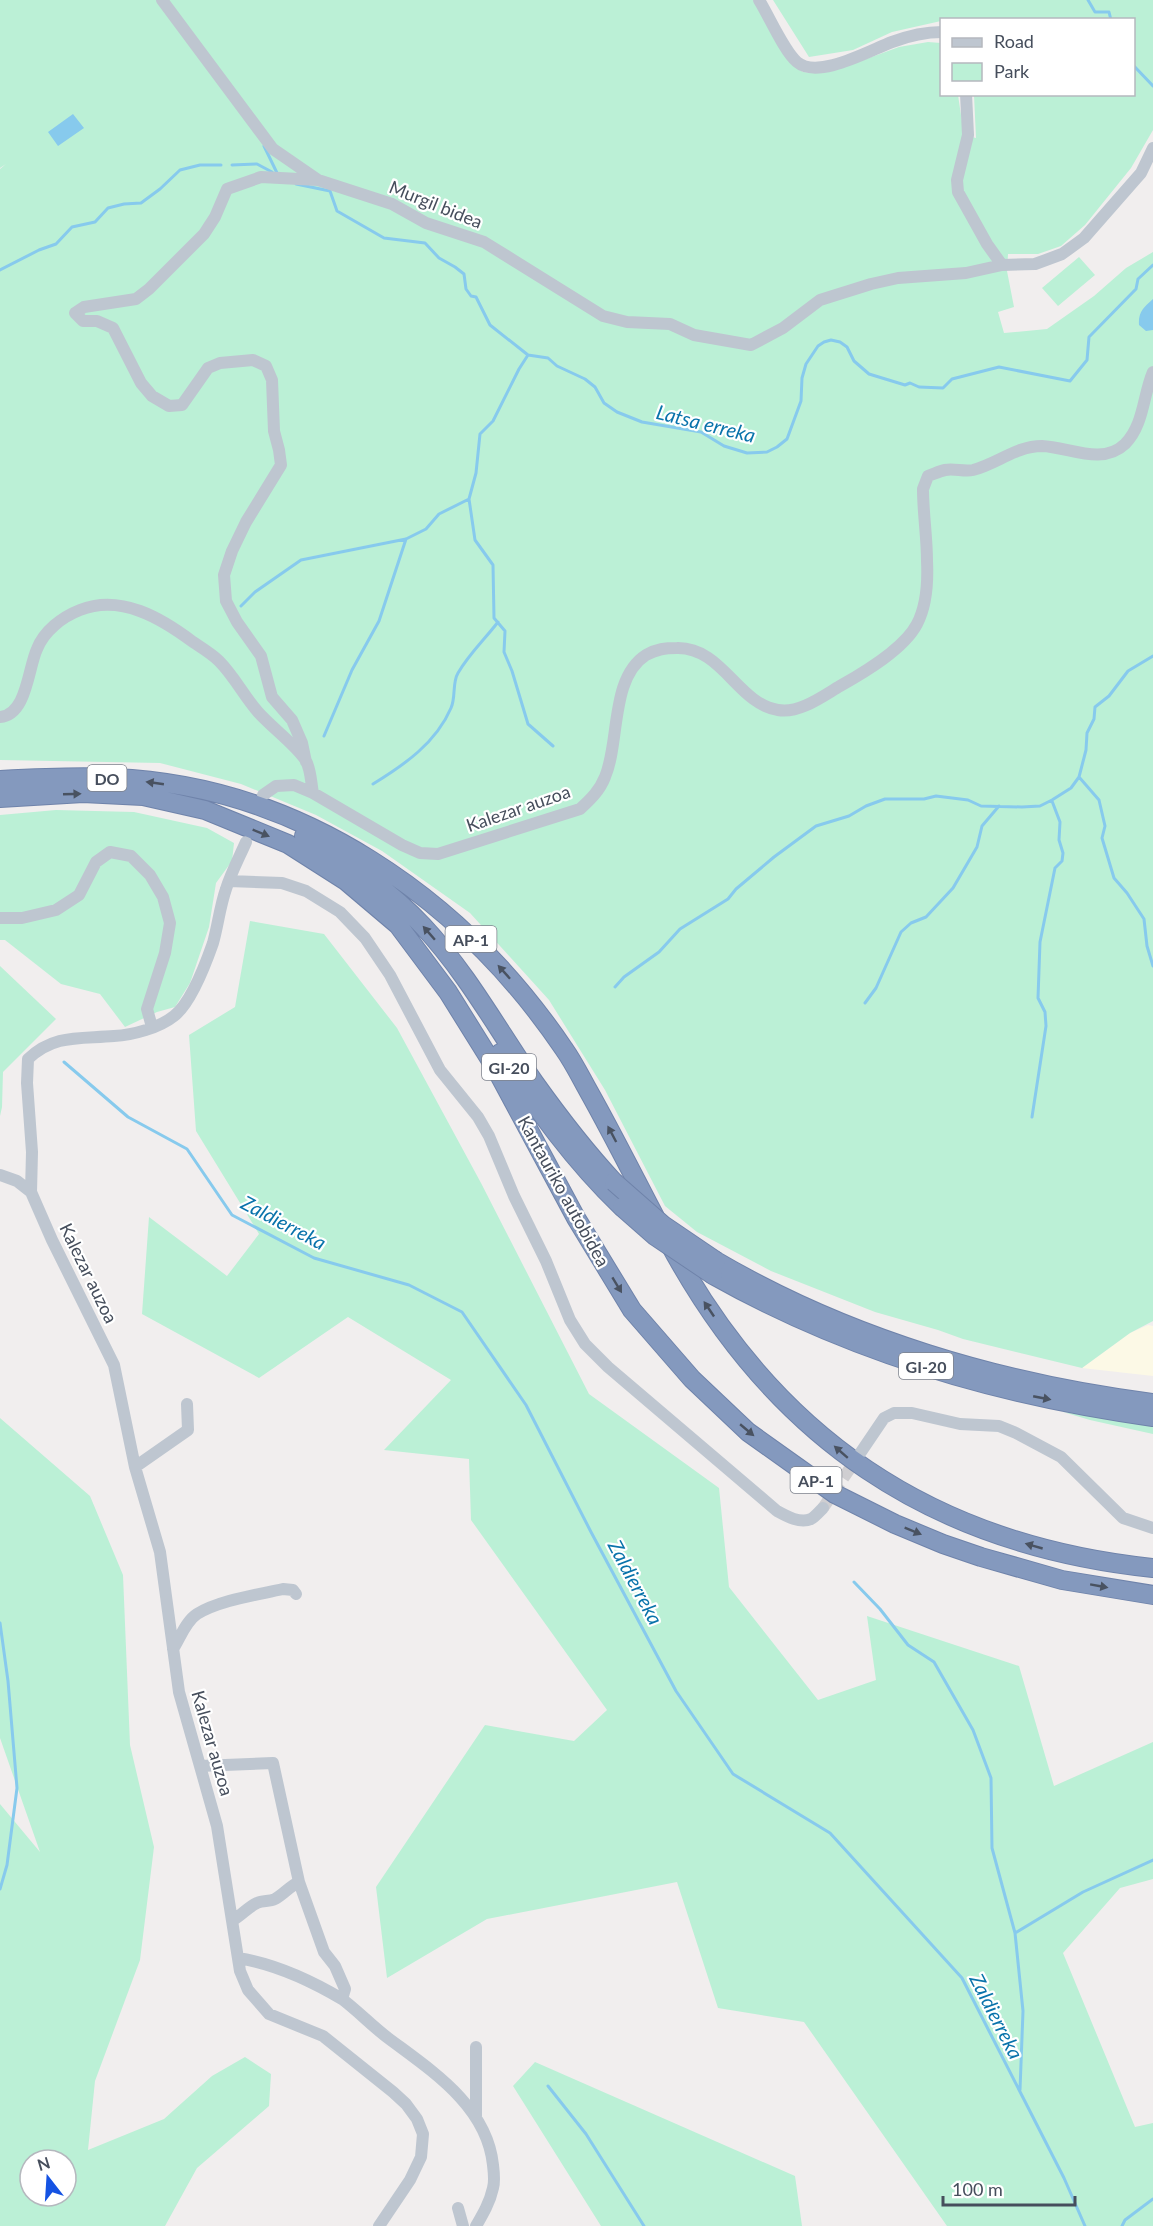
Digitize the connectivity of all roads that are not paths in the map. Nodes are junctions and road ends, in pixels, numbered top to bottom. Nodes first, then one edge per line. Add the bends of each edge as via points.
1 (162, 0) edge
2 (759, 0) edge
3 (940, 32) edge
4 (966, 96) edge
5 (1153, 148) edge
6 (318, 180) junction
7 (1002, 264) junction
8 (1153, 372) edge
9 (0, 717) edge
10 (306, 762) junction
11 (0, 780) edge
12 (213, 793) junction
13 (313, 793) junction
14 (263, 795) dead end
15 (0, 798) edge
16 (246, 842) dead end
17 (229, 881) junction
18 (0, 918) edge
19 (398, 925) junction
20 (152, 1027) junction
21 (0, 1175) edge
22 (31, 1192) junction
23 (715, 1268) junction
24 (1153, 1403) edge
25 (187, 1404) dead end
26 (1153, 1417) edge
27 (861, 1452) tunnel mouth
28 (135, 1467) junction
29 (823, 1508) tunnel mouth
30 (1153, 1528) edge
31 (1153, 1568) edge
32 (296, 1594) dead end
33 (1153, 1595) edge
34 (173, 1648) junction
35 (200, 1766) junction
36 (299, 1882) junction
37 (233, 1920) junction
38 (238, 1958) junction
39 (342, 2000) junction
40 (476, 2047) dead end
41 (477, 2116) junction
42 (458, 2208) dead end
43 (379, 2226) edge
44 (463, 2226) edge
45 (476, 2226) edge

1 - 6 street, Murgil bidea via 273,149
2 - 3 street via 798,63 813,69 892,42
4 - 7 street via 968,135 957,180 958,192
5 - 7 street via 1141,173 1084,238 1062,254 1035,264
6 - 7 street, Murgil bidea via 392,204 426,223 484,242 603,316 627,322 670,324 694,335 751,345 783,328 820,300 898,278 966,273
6 - 10 street via 261,177 227,189 204,234 149,289 136,299 84,307 75,313 83,321 98,321 113,328 141,382 152,396 169,406 182,405 208,368 220,363 253,360 266,366 272,380 274,431 281,465 232,551 224,575 226,601 261,656 272,697 292,720
8 - 13 street, Kalezar auzoa via 1139,420 1125,444 1107,454 1040,446 1016,451 972,470 945,470 928,476 922,489 927,587 917,624 893,650 855,678 816,699 792,711 776,710 758,701 699,651 661,648 633,668 621,698 606,775 596,795 580,808 438,854 420,853 402,845
9 - 10 street via 19,705 37,648 48,631 81,609 127,606 171,626 219,661 258,712
10 - 13 street
12 -> 11 highway, DO via 114,778
23 -> 12 highway, GI-20, bridge via 595,1162 540,1090 444,950 401,904 330,851
31 -> 12 highway, AP-1 via 1060,1553 993,1534 908,1496 852,1461 787,1405 732,1343 686,1275 566,1051 527,997 482,948 418,891 338,841 296,819
13 - 14 street, Kalezar auzoa via 294,786 276,786
15 -> 19 highway, Kantauriko autobidea / AP-1 via 143,796 206,810 288,844 346,880
16 - 17 street, Kalezar auzoa
17 - 20 street, Kalezar auzoa via 213,943 190,997 175,1016
17 - 29 street via 282,883 306,891 340,912 365,938 390,975 440,1070 489,1137 570,1320 585,1344 777,1511 800,1520 812,1519
18 - 20 street via 22,918 56,910 79,895 96,862 110,852 131,856 150,875 163,897 171,923 147,1009
19 - 23 highway, GI-20, bridge via 457,989 532,1103 599,1185 655,1236
19 -> 33 highway, Kantauriko autobidea / AP-1 via 448,992 496,1069 576,1218 632,1310 692,1379 748,1432 836,1494 924,1536 1062,1580
20 - 22 street, Kalezar auzoa via 117,1036 59,1040 40,1048 28,1059
21 - 22 street
22 - 28 street, Kalezar auzoa via 114,1365
23 - 24 highway, GI-20 via 869,1333 941,1357 1043,1384
23 -> 26 highway, GI-20 via 779,1310 911,1362 1033,1396
25 - 28 street via 188,1430
27 - 30 street via 884,1418 894,1413 999,1426 1061,1457 1123,1518
28 - 34 street, Kalezar auzoa via 160,1552
32 - 34 street via 283,1589 197,1614
34 - 35 street, Kalezar auzoa via 179,1692
35 - 36 street via 273,1763
35 - 37 street, Kalezar auzoa via 217,1826
36 - 37 street via 268,1902 251,1906
36 - 39 street via 324,1952 345,1989
37 - 38 street, Kalezar auzoa
38 - 39 street via 273,1966
38 - 43 street, Kalezar auzoa via 248,1990 269,2014 323,2036 393,2092 417,2120 423,2134 419,2164
39 - 41 street via 413,2055
40 - 41 street
41 - 45 street via 492,2151 494,2186
42 - 44 street

